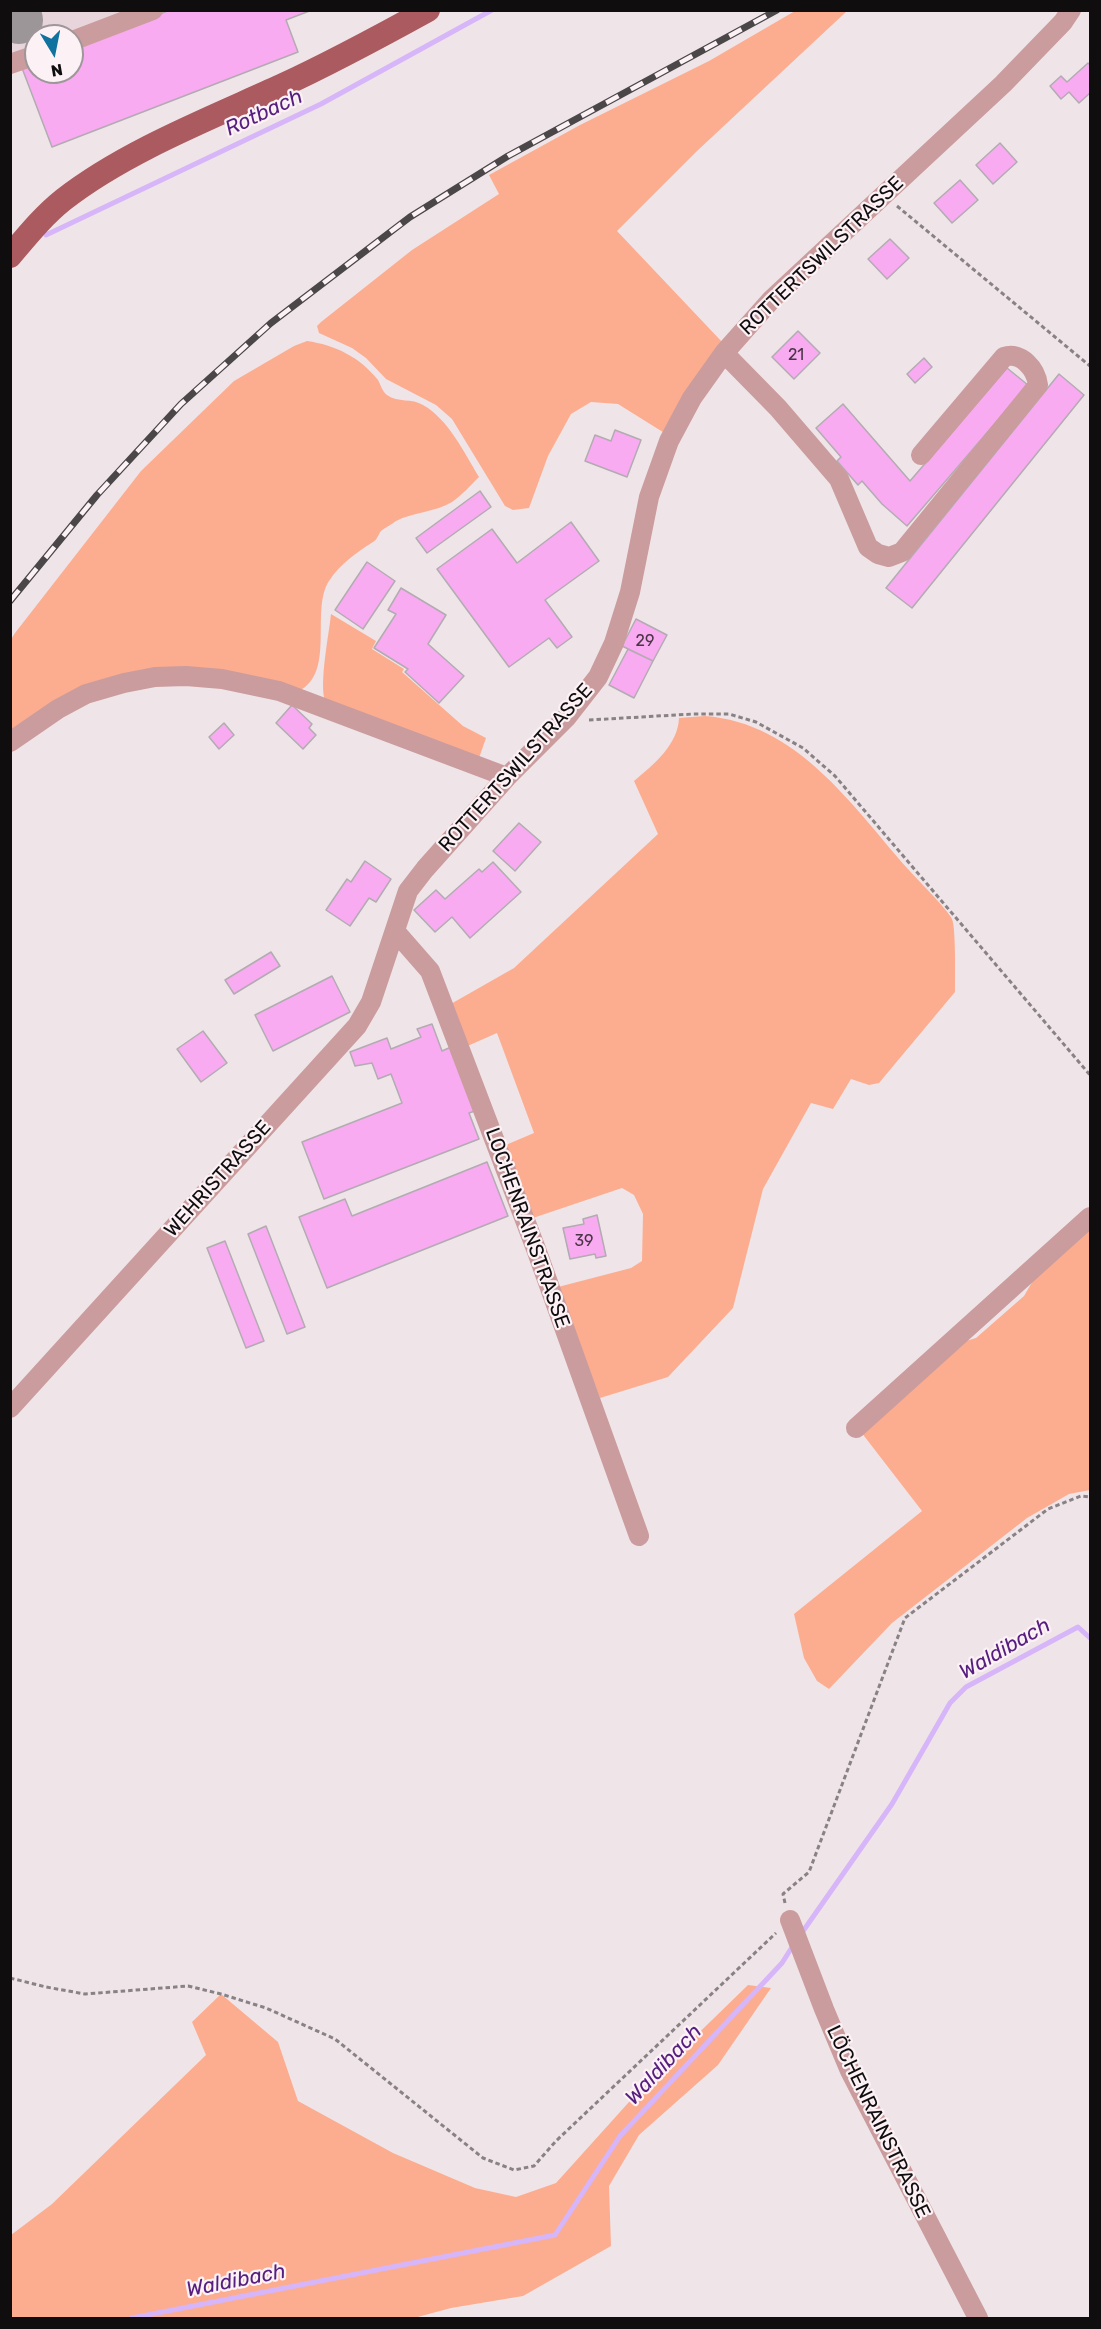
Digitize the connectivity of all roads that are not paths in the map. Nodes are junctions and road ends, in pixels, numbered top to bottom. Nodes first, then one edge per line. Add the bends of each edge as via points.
1 (153, 10) edge
2 (428, 10) edge
3 (1071, 10) edge
4 (84, 36) edge
5 (10, 256) edge
6 (724, 353) junction
7 (921, 455) dead end
8 (10, 742) edge
9 (507, 777) junction
10 (395, 931) junction
11 (1090, 1217) edge
12 (10, 1408) edge
13 (855, 1428) dead end
14 (639, 1536) dead end
15 (790, 1920) road end
16 (978, 2319) edge

1 - 4 street
2 - 5 main road via 343,57 166,139 90,181 43,218
3 - 6 street, ROTTERTSWILSTRASSE via 1003,84 772,299
6 - 7 street via 839,479 868,547 889,557 902,552 1038,385 1032,368 1018,357 1004,357
6 - 9 street, ROTTERTSWILSTRASSE via 692,398 669,441 650,497 630,592 598,677 566,718
8 - 9 street via 86,694 124,682 186,676 279,691
9 - 10 street, ROTTERTSWILSTRASSE via 408,891
10 - 12 street, WEHRISTRASSE via 371,1002 357,1026
10 - 14 street, LOCHENRAINSTRASSE via 430,971
11 - 13 street
15 - 16 street, LÖCHENRAINSTRASSE via 850,2071

